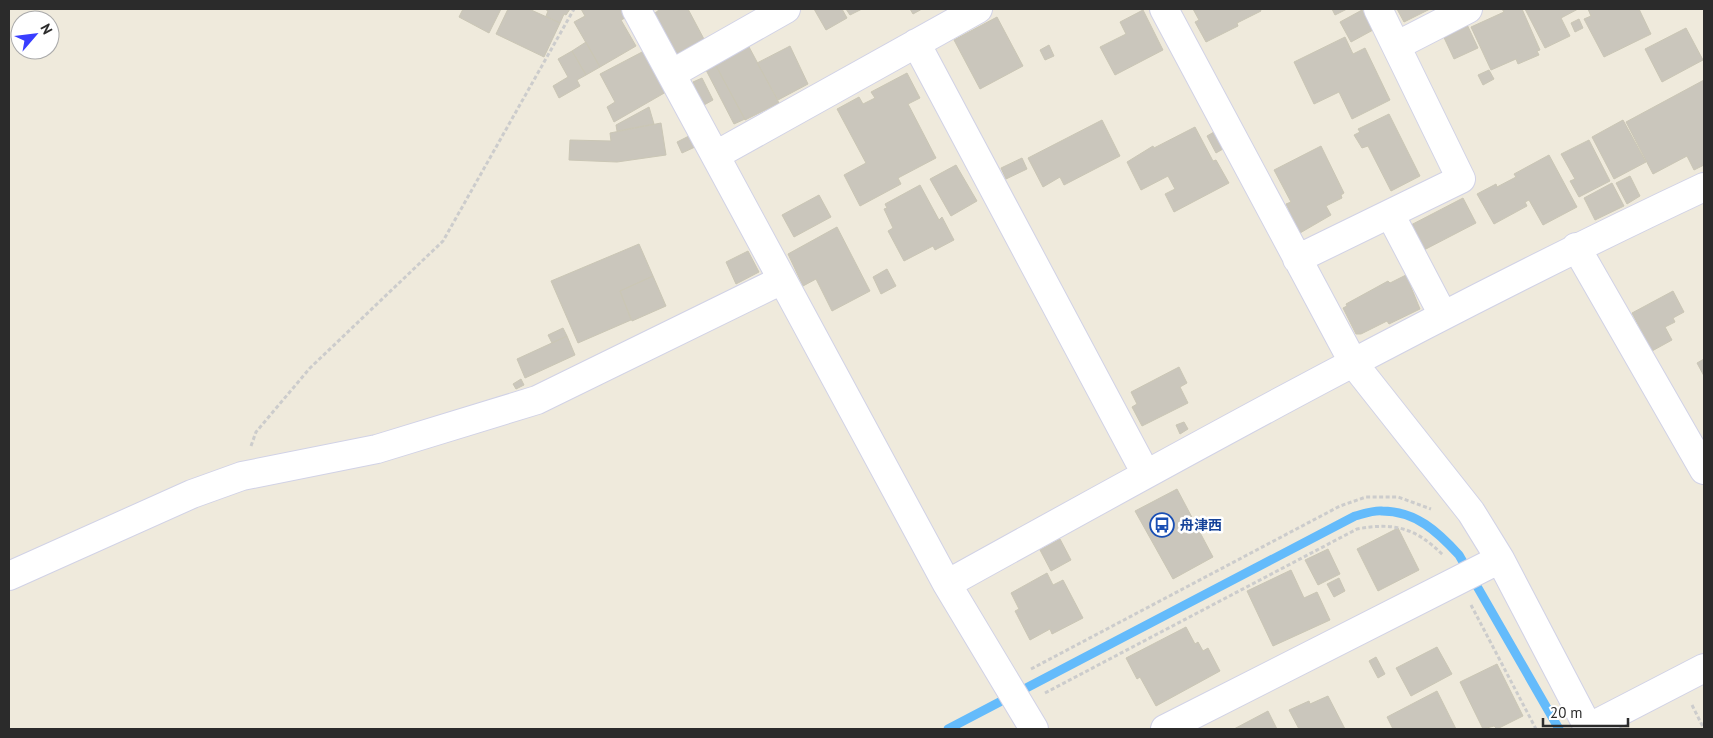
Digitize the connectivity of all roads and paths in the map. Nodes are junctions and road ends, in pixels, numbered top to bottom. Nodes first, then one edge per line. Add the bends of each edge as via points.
1 (574, 9) edge
2 (636, 9) edge
3 (786, 9) edge
4 (978, 9) edge
5 (1164, 9) edge
6 (1378, 9) edge
7 (1468, 9) edge
8 (916, 44) junction
9 (1396, 46) junction
10 (673, 73) junction
11 (716, 155) junction
12 (1704, 187) edge
13 (1390, 214) junction
14 (1576, 247) junction
15 (1297, 259) junction
16 (782, 280) junction
17 (1443, 315) junction
18 (1354, 364) junction
19 (1704, 470) edge
20 (1146, 474) junction
21 (242, 476) junction
22 (1436, 512) dead end
23 (1474, 572) junction
24 (9, 576) edge
25 (947, 584) junction
26 (1704, 668) edge
27 (1014, 695) junction
28 (1034, 729) edge
29 (1164, 729) edge
30 (1536, 729) edge
31 (1588, 729) edge

1 - 21 path via 443,242 310,368 256,432
2 - 10 street
3 - 10 street
4 - 8 street
5 - 15 street
6 - 9 street
7 - 9 street
8 - 11 street
8 - 20 street
9 - 13 street via 1461,179
10 - 11 street
11 - 16 street
12 - 14 street
13 - 15 street
13 - 17 street
14 - 17 street
14 - 19 street
15 - 18 street
16 - 21 street via 537,400 377,449
16 - 25 street
17 - 18 street
18 - 20 street
18 - 23 street via 1471,512
20 - 25 street
21 - 24 street via 192,494
22 - 27 path via 1398,497 1366,497 1340,506
23 - 27 path via 1445,556 1428,539 1405,529 1382,525 1357,529
23 - 29 street
23 - 30 path
23 - 31 street
25 - 27 street
26 - 31 street
27 - 28 street

